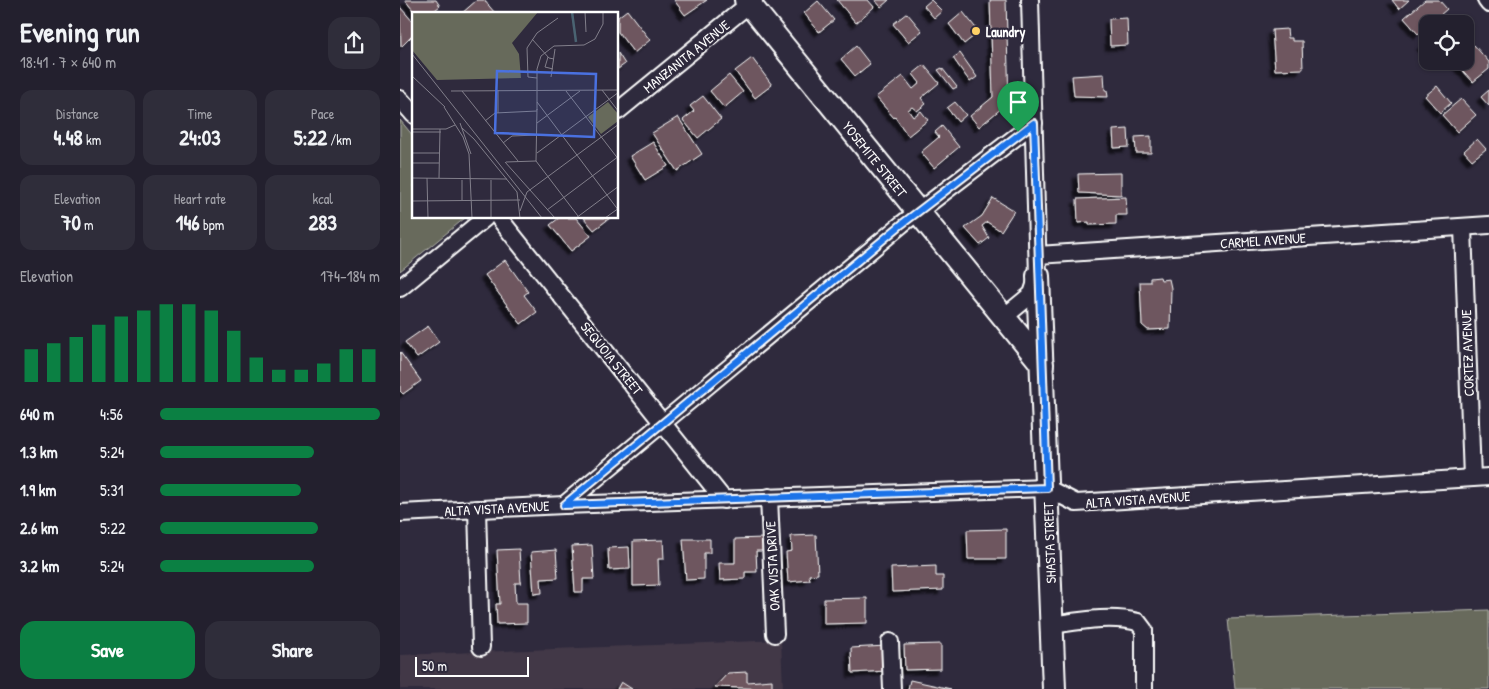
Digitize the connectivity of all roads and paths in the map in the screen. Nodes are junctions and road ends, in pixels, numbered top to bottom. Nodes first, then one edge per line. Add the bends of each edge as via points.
1 (1030, 0) edge
2 (1486, 0) edge
3 (750, 1) edge
4 (1489, 4) edge
5 (400, 99) edge
6 (619, 110) edge
7 (412, 113) edge
8 (1034, 123) junction
9 (918, 212) junction
10 (484, 219) edge
11 (500, 219) edge
12 (1489, 225) edge
13 (1463, 227) junction
14 (1038, 266) junction
15 (400, 288) edge
16 (1004, 317) junction
17 (1042, 364) junction
18 (663, 422) junction
19 (1472, 478) junction
20 (1489, 478) edge
21 (1047, 488) junction
22 (768, 498) junction
23 (724, 500) junction
24 (564, 505) junction
25 (477, 509) junction
26 (400, 513) edge
27 (1052, 625) junction
28 (775, 634) dead end
29 (890, 642) dead end
30 (480, 647) dead end
31 (892, 689) edge
32 (1054, 689) edge
33 (1144, 689) edge

1 - 8 street, SHASTA STREET
2 - 4 street
3 - 6 street, MANZANITA AVENUE
3 - 9 street, YOSEMITE STREET
5 - 7 street
8 - 9 street
8 - 14 street, SHASTA STREET
9 - 16 street, YOSEMITE STREET
9 - 18 street
10 - 15 street
11 - 18 street, SEQUOIA STREET
12 - 13 street, CARMEL AVENUE
13 - 14 street, CARMEL AVENUE
13 - 19 street, CORTEZ AVENUE
14 - 16 street, SHASTA STREET via 1032,294
14 - 17 street, SHASTA STREET
16 - 17 street, YOSEMITE STREET
17 - 21 street, SHASTA STREET
18 - 23 street, SEQUOIA STREET
18 - 24 street
19 - 20 street, ALTA VISTA AVENUE
19 - 21 street, ALTA VISTA AVENUE via 1076,503
21 - 22 street, ALTA VISTA AVENUE
21 - 27 street, SHASTA STREET
22 - 23 street, ALTA VISTA AVENUE
22 - 28 street, OAK VISTA DRIVE
23 - 24 street, ALTA VISTA AVENUE
24 - 25 street, ALTA VISTA AVENUE
25 - 26 street, ALTA VISTA AVENUE
25 - 30 street
27 - 32 street, SHASTA STREET
27 - 33 street via 1126,619 1138,622 1144,630
29 - 31 street

